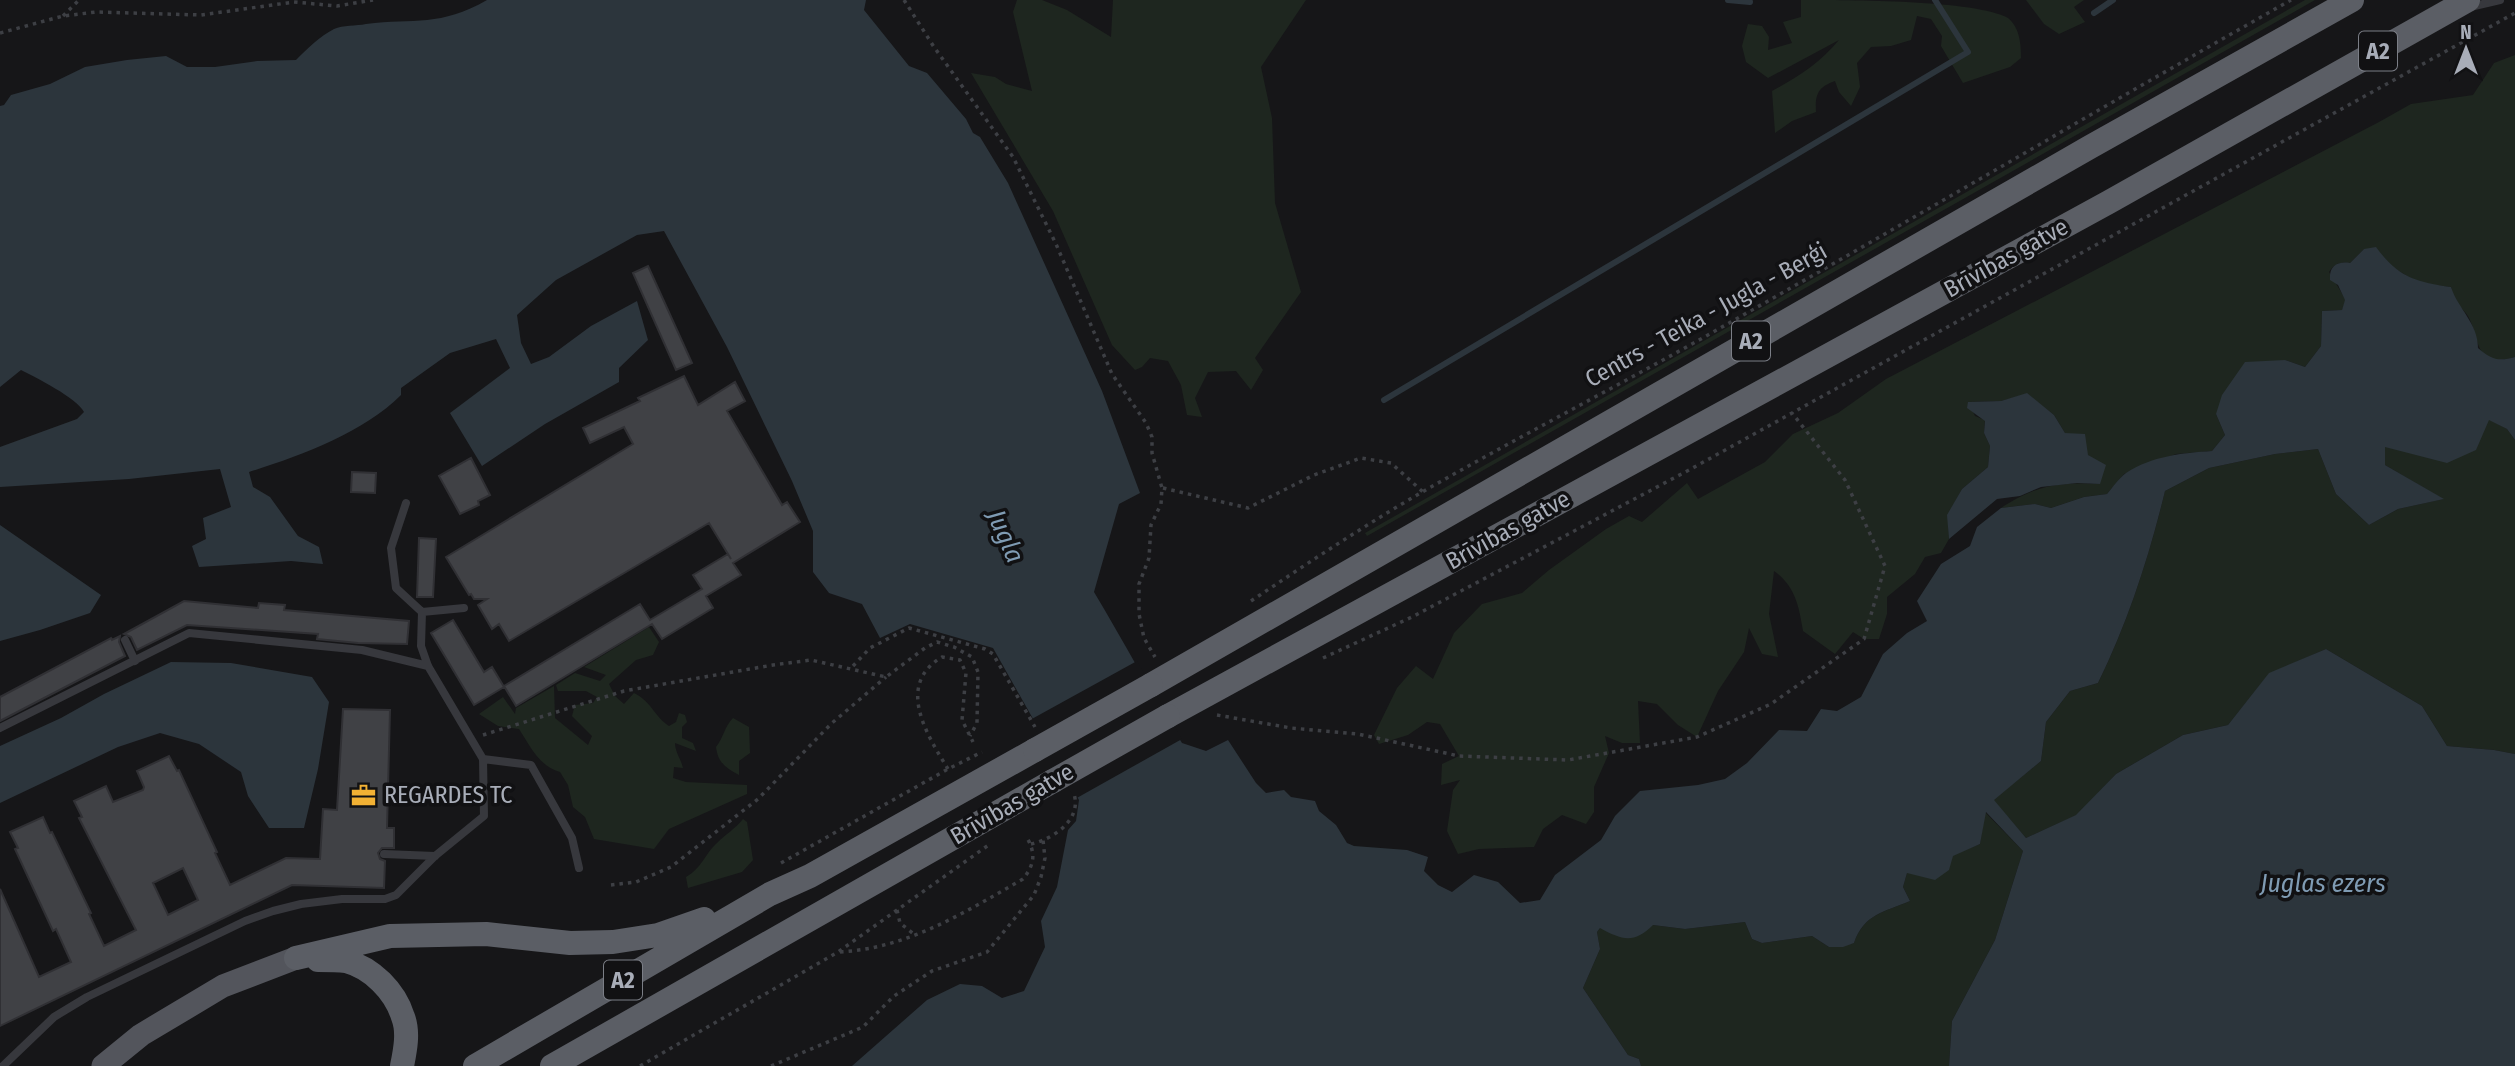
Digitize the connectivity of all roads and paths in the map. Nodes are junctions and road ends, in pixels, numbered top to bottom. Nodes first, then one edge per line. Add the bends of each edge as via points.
1 (79, 0) edge
2 (373, 0) edge
3 (904, 0) edge
4 (2291, 0) edge
5 (2352, 0) edge
6 (2468, 0) edge
7 (2500, 0) edge
8 (2446, 13) junction
9 (2515, 13) edge
10 (63, 16) junction
11 (0, 33) edge
12 (1792, 413) junction
13 (1162, 488) junction
14 (1423, 492) junction
15 (406, 503) dead end
16 (1241, 607) dead end
17 (464, 608) dead end
18 (422, 612) junction
19 (125, 640) dead end
20 (956, 641) junction
21 (954, 647) junction
22 (1166, 651) dead end
23 (1155, 657) junction
24 (1320, 659) dead end
25 (135, 661) junction
26 (428, 666) junction
27 (852, 667) junction
28 (1149, 673) junction
29 (886, 677) junction
30 (1224, 708) dead end
31 (0, 728) edge
32 (970, 736) junction
33 (473, 738) junction
34 (973, 742) dead end
35 (1038, 743) junction
36 (991, 748) dead end
37 (484, 759) junction
38 (948, 769) junction
39 (1060, 782) junction
40 (1026, 836) dead end
41 (996, 840) dead end
42 (1043, 840) junction
43 (1031, 844) junction
44 (384, 854) dead end
45 (435, 856) junction
46 (579, 868) dead end
47 (773, 868) dead end
48 (611, 885) dead end
49 (770, 894) junction
50 (897, 910) junction
51 (917, 936) junction
52 (838, 952) junction
53 (296, 958) junction
54 (600, 1039) junction
55 (3, 1066) edge
56 (103, 1066) edge
57 (402, 1066) edge
58 (475, 1066) edge
59 (552, 1066) edge
60 (569, 1066) edge
61 (640, 1066) edge
62 (771, 1066) edge

1 - 10 path
2 - 10 path via 337,6 294,2 201,15 96,12
3 - 13 path via 1013,157 1112,374 1146,423
4 - 14 path, Centrs - Teika - Jugla - Berģi via 1899,227
5 - 28 highway, Brīvības gatve / A2
6 - 8 highway, Brīvības gatve / A2
7 - 8 lane
8 - 39 highway, Brīvības gatve / A2, bridge via 2097,209 1168,716
9 - 12 path
10 - 11 path
12 - 24 path via 1412,617
12 - 30 path via 1845,480 1885,566 1864,639 1771,704 1698,737 1568,760 1459,756 1358,734 1212,714
13 - 14 path via 1248,508 1361,458 1391,463
13 - 23 path via 1149,558 1139,584 1144,638
14 - 16 path, Centrs - Teika - Jugla - Berģi
15 - 18 lane via 391,548 396,588
17 - 18 lane
18 - 26 lane via 421,646
19 - 25 lane
20 - 21 path
20 - 27 path via 909,628 870,648
20 - 35 path via 993,654
21 - 29 path via 937,642
21 - 32 path via 972,657 978,672 977,723
22 - 23 path
23 - 28 path
25 - 26 lane via 190,634 362,650
25 - 31 lane
26 - 33 lane
27 - 29 path
27 - 33 path via 811,660 624,691
28 - 35 highway, Brīvības gatve / A2, bridge
29 - 48 path via 832,723 758,799 671,867 636,882
32 - 34 path
32 - 38 path via 962,720 966,673 960,660 942,657 922,679 917,705
33 - 37 lane
35 - 49 highway, Brīvības gatve / A2 via 810,876
36 - 38 path
37 - 45 lane via 484,816
37 - 46 lane via 531,765 572,838
38 - 47 path
39 - 42 path via 1076,800 1071,818 1068,825
39 - 54 highway, Brīvības gatve / A2
40 - 43 path
41 - 50 path
42 - 43 path
42 - 62 path via 1045,858 1034,895 986,952 932,971 894,996 863,1027
43 - 51 path via 1033,867 1023,879
44 - 45 lane
45 - 55 lane via 397,895 273,911 87,997 54,1017
49 - 53 highway via 684,928 613,942 430,933 390,936
49 - 58 highway, Brīvības gatve / A2
50 - 51 path via 900,923
50 - 52 path
51 - 52 path
52 - 61 path
53 - 56 main road via 223,986 141,1035
53 - 57 highway via 346,961 370,971 390,992 404,1018
54 - 59 highway, Brīvības gatve / A2
54 - 60 highway

